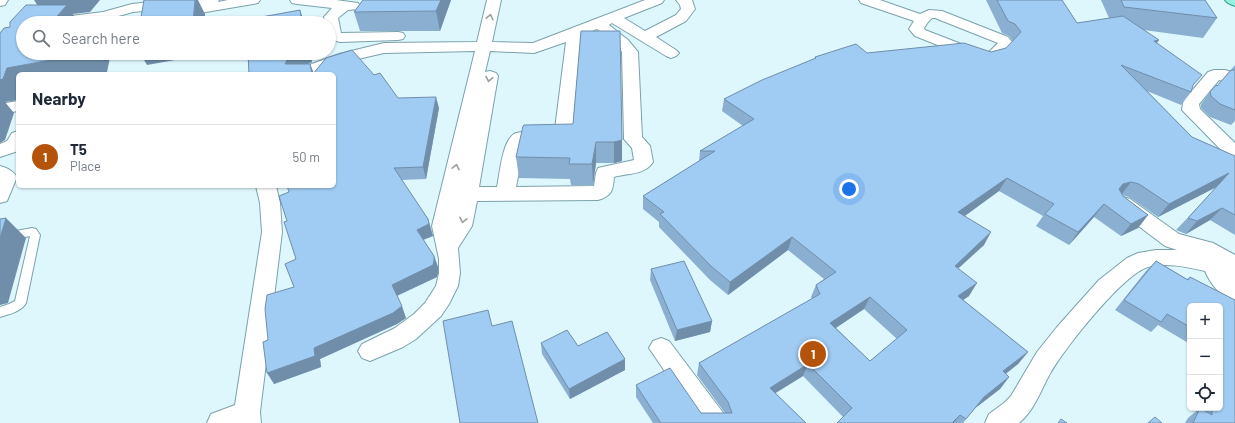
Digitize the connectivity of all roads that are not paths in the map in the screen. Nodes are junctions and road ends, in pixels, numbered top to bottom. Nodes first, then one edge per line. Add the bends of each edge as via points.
1 (105, 0) edge
2 (212, 0) edge
3 (253, 0) edge
4 (297, 0) edge
5 (494, 0) edge
6 (508, 0) edge
7 (657, 0) edge
8 (683, 0) edge
9 (866, 0) edge
10 (135, 4) edge
11 (99, 16) edge
12 (105, 16) edge
13 (162, 16) edge
14 (333, 16) edge
15 (922, 19) junction
16 (606, 21) junction
17 (575, 33) junction
18 (336, 37) edge
19 (645, 37) junction
20 (488, 42) junction
21 (671, 53) dead end
22 (304, 72) edge
23 (1235, 79) edge
24 (16, 106) edge
25 (0, 110) edge
26 (16, 142) edge
27 (0, 151) edge
28 (1235, 154) edge
29 (0, 172) edge
30 (266, 188) edge
31 (458, 194) junction
32 (505, 194) junction
33 (0, 196) edge
34 (1121, 203) edge
35 (0, 238) edge
36 (1224, 265) edge
37 (1235, 271) edge
38 (1235, 292) edge
39 (0, 312) edge
40 (661, 348) dead end
41 (370, 352) dead end
42 (247, 417) edge
43 (220, 423) edge
44 (715, 423) edge
45 (998, 423) edge

1 - 11 street
2 - 10 street
3 - 13 street
4 - 14 street via 351,6 338,10
20 -> 5 street
6 - 20 street
7 - 16 street
8 - 19 street via 688,8 681,18
9 - 15 street
10 - 12 street
15 - 15 street via 929,14 937,14 1003,40 1006,44 991,59 986,59 920,33 916,29
16 - 17 street
16 - 19 street
16 - 32 street via 630,52 633,139 641,146 644,162 638,168 612,169 605,173 603,190 598,193
17 - 20 street via 534,48
17 - 32 street via 564,131 556,137 521,138 515,144
18 - 20 street
19 - 21 street
20 - 22 street via 384,48 344,57
20 - 31 street
23 - 28 street via 1214,74 1190,103 1191,110
24 - 25 street
26 - 27 street
29 - 33 street via 7,177
30 - 42 street via 272,232
31 - 32 street
31 - 41 street via 442,226 449,245 450,268 447,286 437,306 408,332
34 - 36 street via 1172,240 1199,246 1215,253
35 - 39 lane via 32,232 36,235 20,303
36 - 37 street
36 - 38 street via 1220,280
36 - 45 street via 1172,259 1145,259 1135,263 1101,291 1046,360 1014,411
40 - 44 street
42 - 43 street

